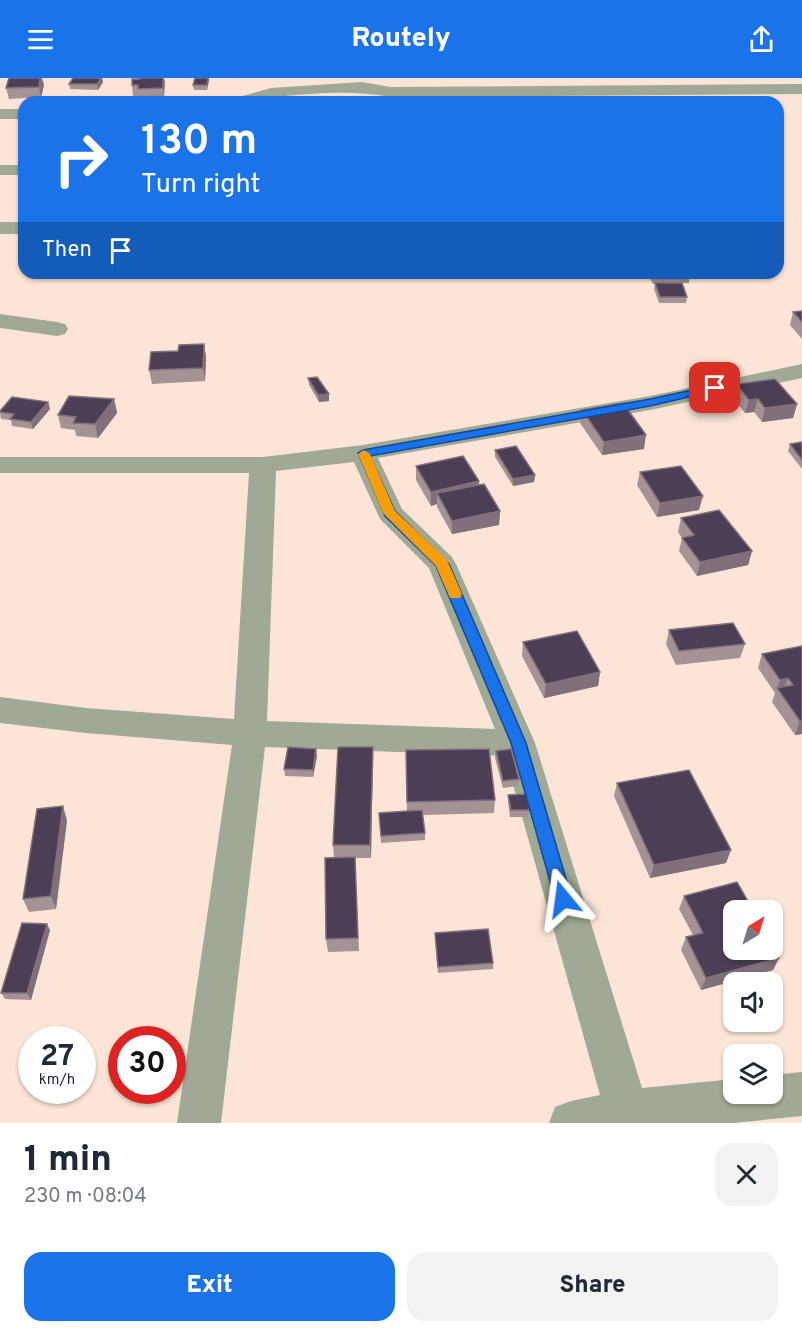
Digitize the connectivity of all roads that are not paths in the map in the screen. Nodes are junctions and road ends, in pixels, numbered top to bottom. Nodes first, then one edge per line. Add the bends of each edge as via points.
1 (729, 83) edge
2 (802, 89) edge
3 (260, 96) edge
4 (385, 96) edge
5 (434, 96) edge
6 (0, 114) edge
7 (18, 114) edge
8 (0, 170) edge
9 (18, 170) edge
10 (0, 228) edge
11 (18, 228) edge
12 (0, 321) edge
13 (57, 328) dead end
14 (802, 371) edge
15 (363, 453) junction
16 (0, 465) edge
17 (263, 465) junction
18 (0, 710) edge
19 (250, 734) junction
20 (518, 743) junction
21 (802, 1094) edge
22 (627, 1112) junction
23 (199, 1123) edge
24 (571, 1123) edge

1 - 2 street
1 - 5 street via 616,92
3 - 4 street via 362,87
6 - 7 street
8 - 9 street
10 - 11 street
12 - 13 street
14 - 15 street via 650,403
15 - 17 street
15 - 20 street via 390,513 442,564
16 - 17 street
17 - 19 street
18 - 19 street
19 - 20 street
19 - 23 street
20 - 22 street
21 - 22 street
22 - 24 street

